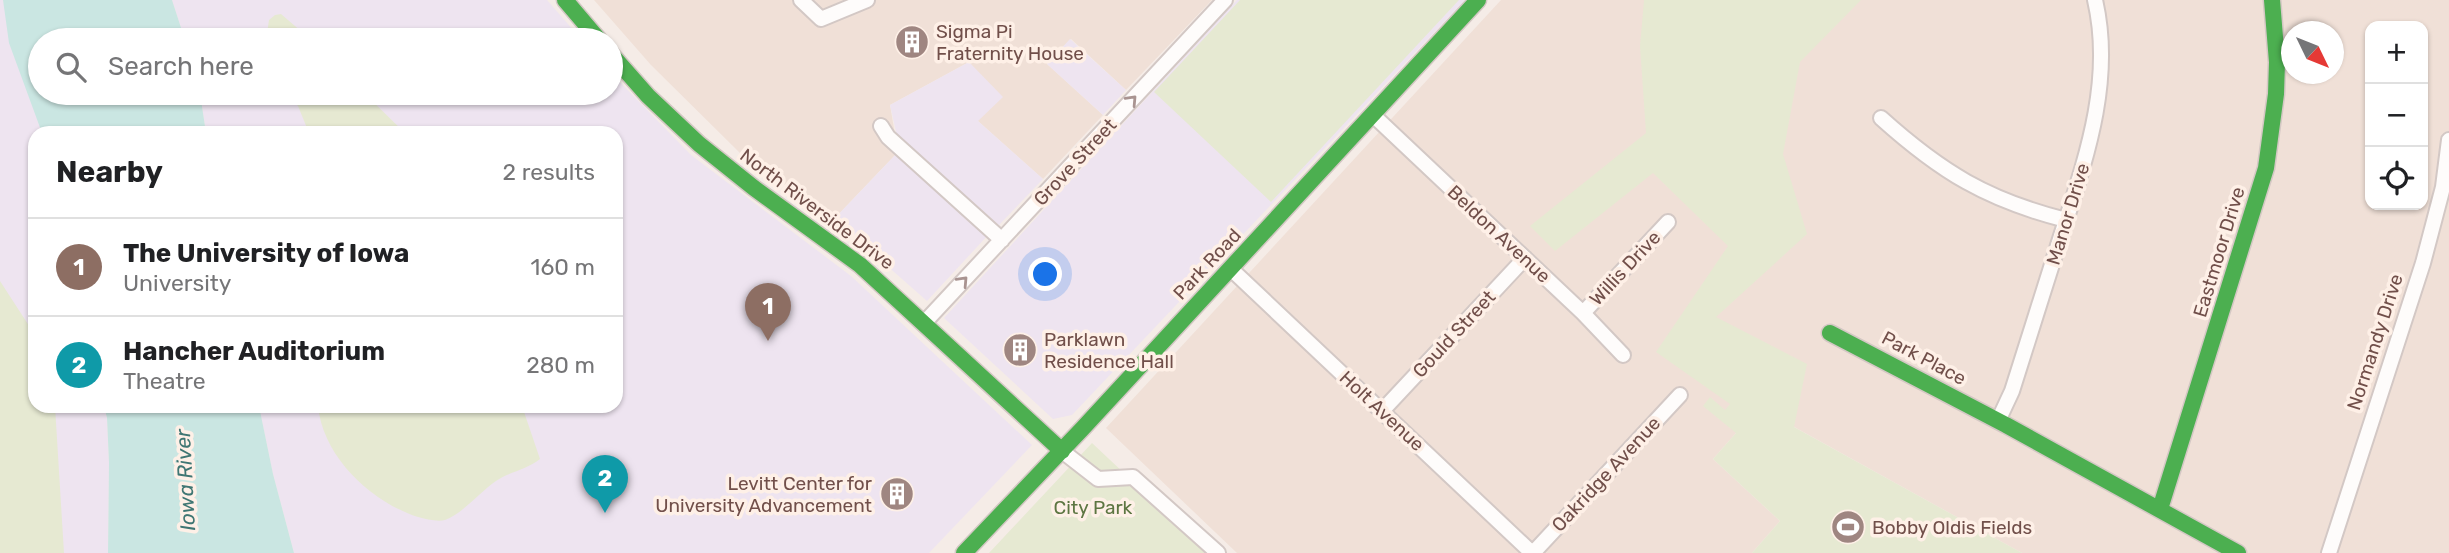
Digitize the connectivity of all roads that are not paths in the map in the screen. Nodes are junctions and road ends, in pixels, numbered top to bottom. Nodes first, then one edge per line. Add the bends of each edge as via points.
1 (565, 0) edge
2 (801, 0) edge
3 (867, 0) edge
4 (1478, 0) edge
5 (2095, 0) edge
6 (2272, 0) edge
7 (1222, 1) edge
8 (589, 28) edge
9 (623, 68) edge
10 (1373, 115) junction
11 (1881, 118) dead end
12 (881, 126) dead end
13 (2449, 140) edge
14 (2066, 220) junction
15 (1668, 222) dead end
16 (1002, 240) junction
17 (1525, 258) junction
18 (1231, 269) junction
19 (1583, 313) junction
20 (924, 323) junction
21 (1830, 333) dead end
22 (1622, 355) dead end
23 (1680, 396) dead end
24 (1382, 411) junction
25 (1998, 421) junction
26 (1062, 451) junction
27 (2160, 509) junction
28 (964, 553) edge
29 (1218, 553) edge
30 (1532, 553) edge
31 (2238, 553) edge
32 (2329, 553) edge

1 - 8 street
2 - 3 street via 821,19
4 - 10 street, Park Road
5 - 14 street, Manor Drive via 2101,50 2099,88 2089,148
6 - 27 street, Eastmoor Drive via 2277,62 2266,169
16 -> 7 street, Grove Street
9 - 20 street, North Riverside Drive via 708,151 860,265
10 - 17 street, Beldon Avenue
10 - 18 street, Park Road
11 - 14 street via 1969,185 2022,208
12 - 16 street
13 - 32 street, Normandy Drive via 2443,187 2423,263
14 - 25 street, Manor Drive via 2012,391
15 - 19 street, Willis Drive
20 -> 16 street, Grove Street
17 - 19 street, Beldon Avenue
17 - 24 street, Gould Street
18 - 24 street, Holt Avenue
18 - 26 street, Park Road
19 - 22 street, Beldon Avenue
20 - 26 street, North Riverside Drive
21 - 25 street, Park Place
23 - 30 street, Oakridge Avenue
24 - 30 street, Holt Avenue
25 - 27 street
26 - 28 street, Park Road
26 - 29 street via 1098,479 1133,477
27 - 31 street

